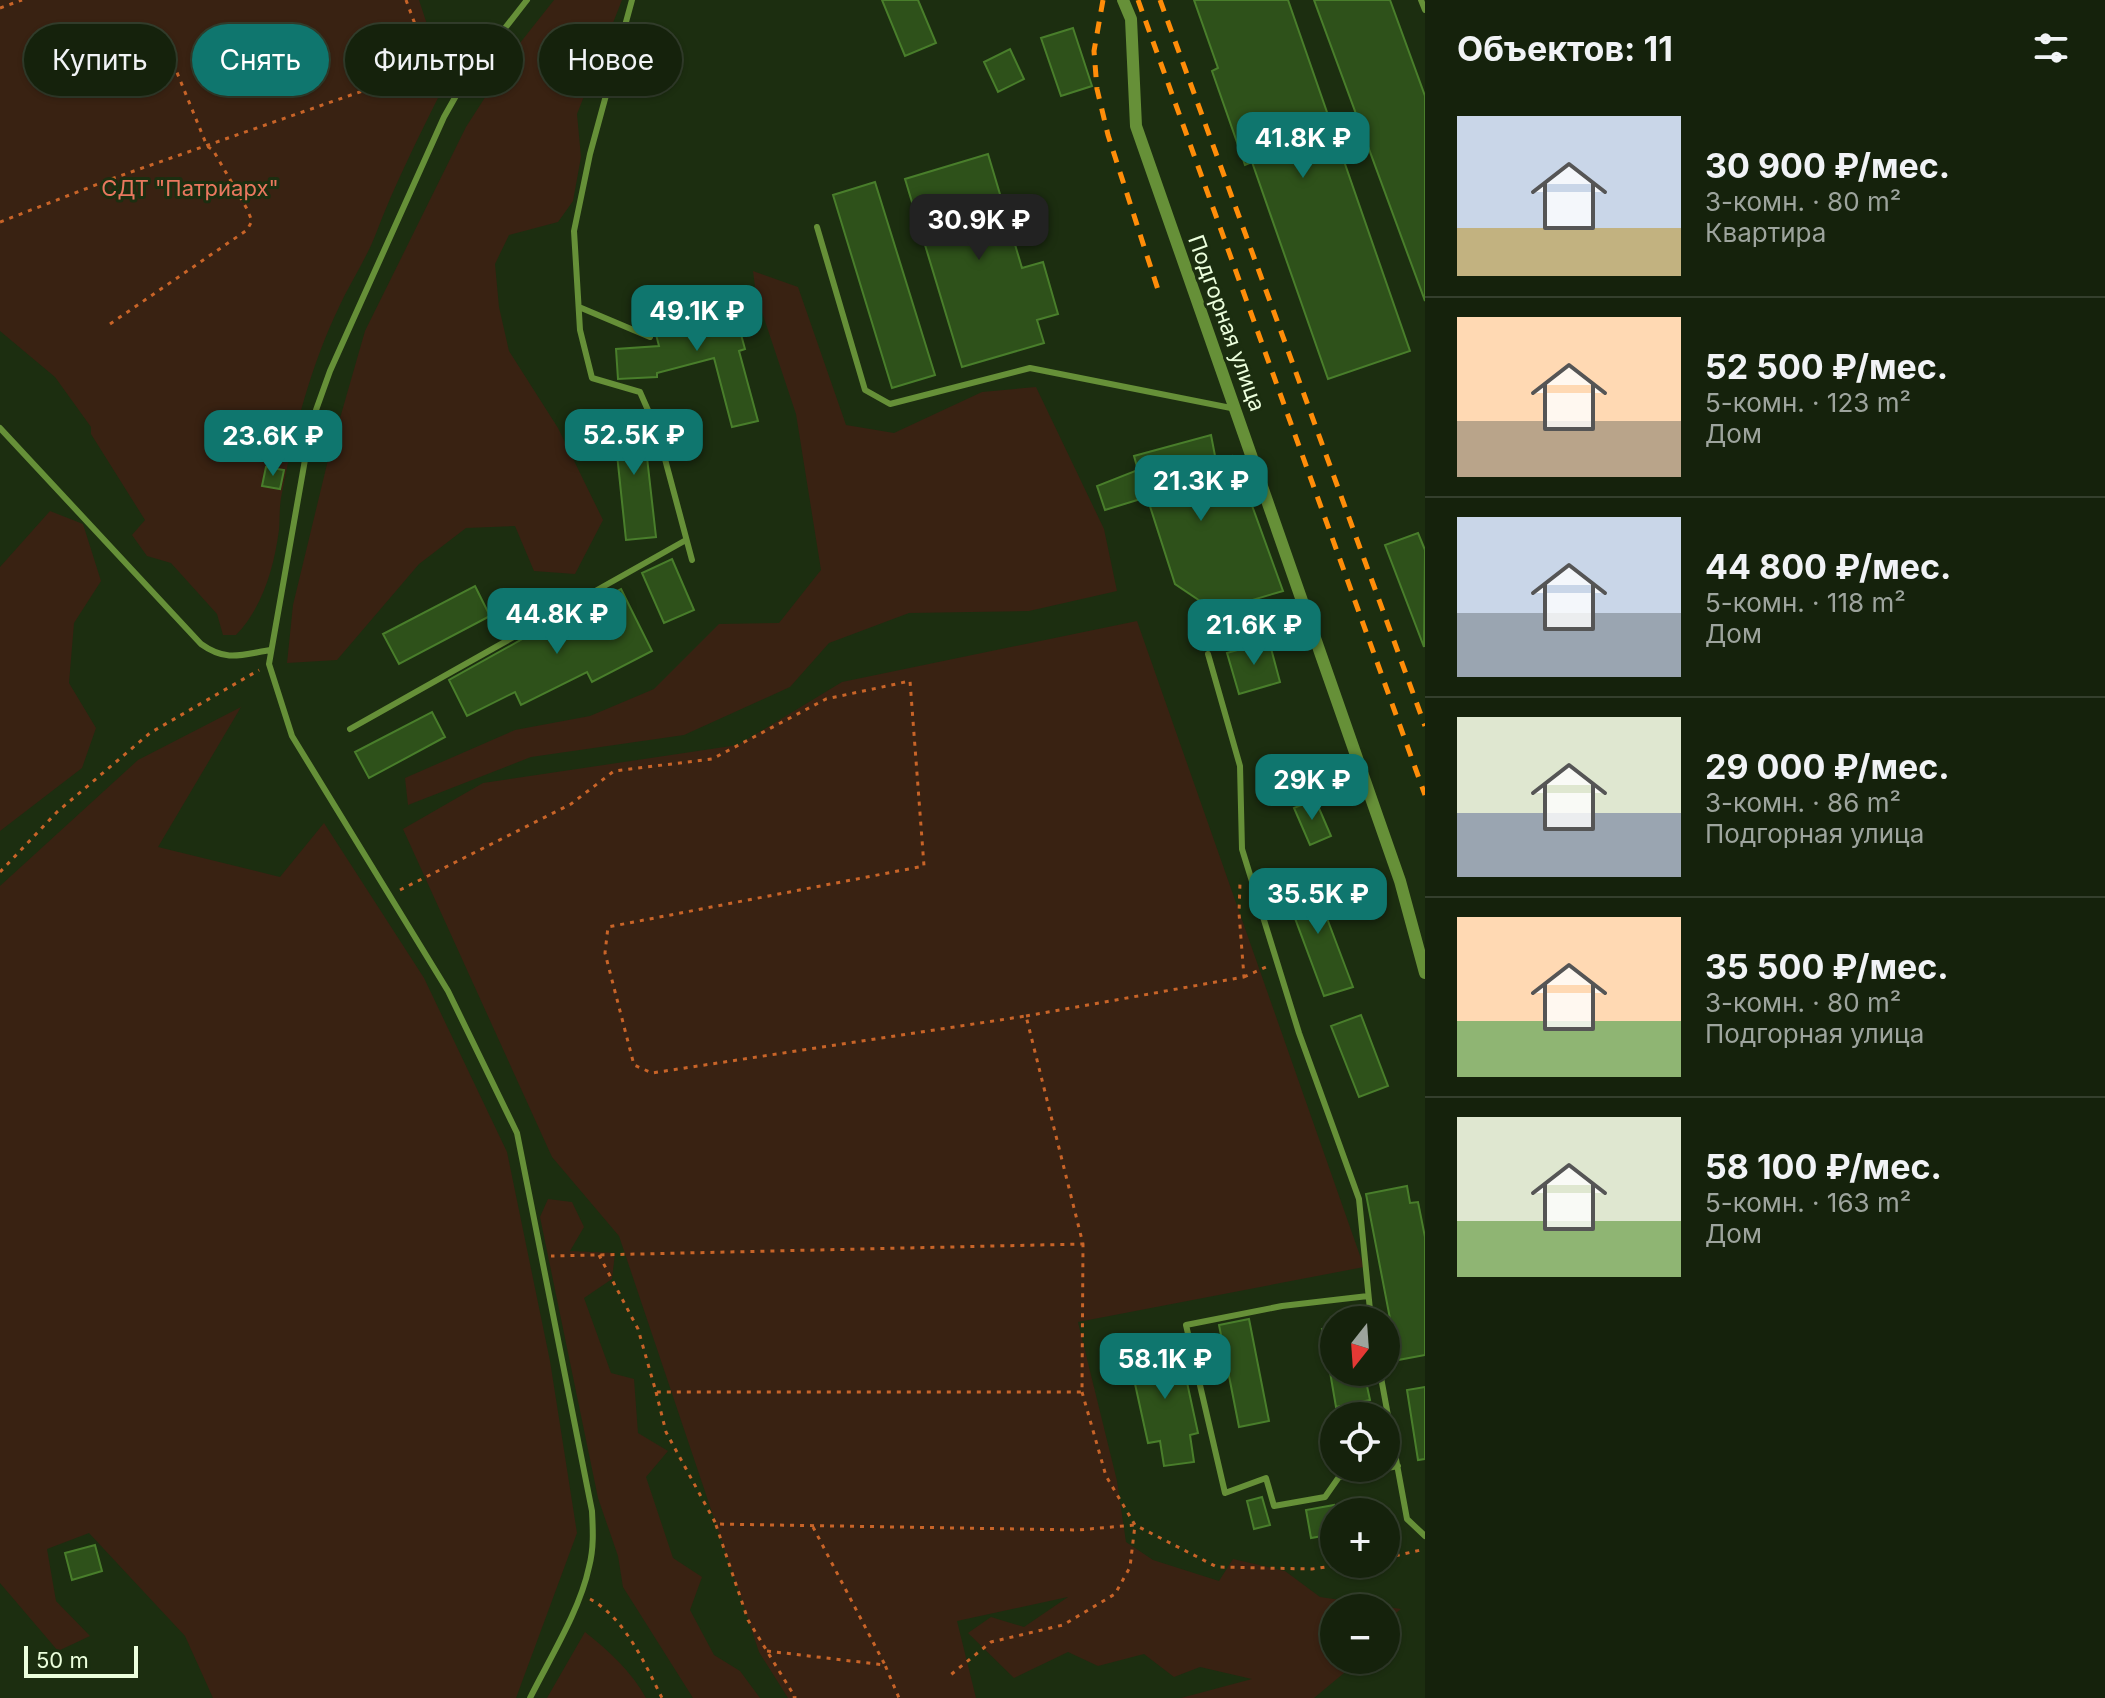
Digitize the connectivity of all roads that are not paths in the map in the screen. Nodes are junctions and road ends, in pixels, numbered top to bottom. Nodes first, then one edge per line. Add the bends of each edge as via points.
1 (527, 0) edge
2 (632, 0) edge
3 (1123, 0) edge
4 (1421, 0) edge
5 (1425, 10) edge
6 (817, 227) dead end
7 (579, 307) junction
8 (650, 337) dead end
9 (1237, 409) junction
10 (0, 428) edge
11 (686, 540) junction
12 (692, 560) dead end
13 (270, 650) junction
14 (1208, 654) dead end
15 (350, 729) dead end
16 (1425, 973) edge
17 (1368, 1296) junction
18 (1369, 1306) edge
19 (1400, 1478) edge
20 (1336, 1482) edge
21 (1425, 1536) edge
22 (530, 1698) edge

1 - 13 lane via 480,59 444,117 330,371 309,437
2 - 7 lane via 574,231
3 - 9 street, Подгорная улица via 1131,19 1136,126
4 - 5 lane
6 - 9 lane via 865,390 890,404 1030,368
7 - 8 lane
7 - 11 lane via 592,378 640,392 658,433
9 - 16 street, Подгорная улица via 1400,881
10 - 13 lane via 201,644 229,657
11 - 12 lane
11 - 15 lane
13 - 22 lane via 269,664 292,736 448,991 517,1133 592,1511 592,1551 580,1594
14 - 17 lane via 1240,766 1242,849 1299,1033 1359,1199
17 - 18 lane
17 - 20 lane via 1186,1325 1225,1493 1266,1478 1274,1506 1325,1497
19 - 21 lane via 1407,1519

